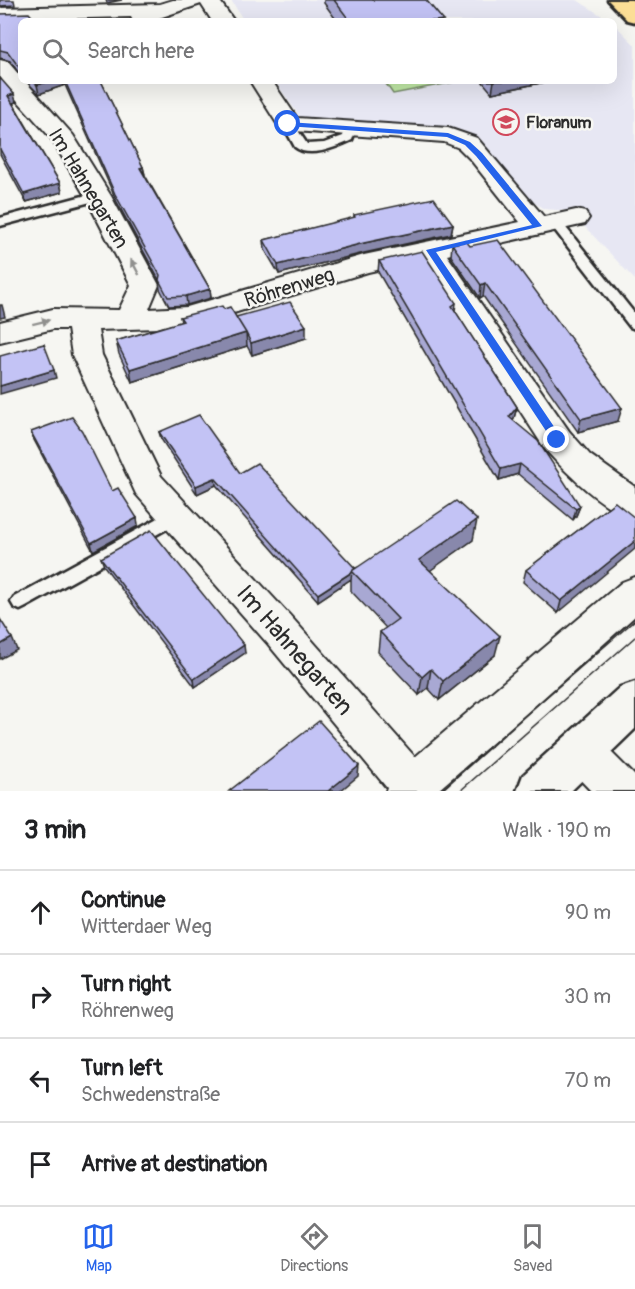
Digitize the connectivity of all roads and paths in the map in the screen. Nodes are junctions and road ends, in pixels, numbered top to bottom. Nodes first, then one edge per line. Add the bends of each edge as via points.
1 (194, 0) edge
2 (209, 0) edge
3 (619, 0) edge
4 (159, 10) junction
5 (0, 14) edge
6 (635, 15) edge
7 (136, 18) edge
8 (221, 18) edge
9 (18, 58) edge
10 (0, 66) edge
11 (263, 84) edge
12 (98, 196) junction
13 (0, 222) edge
14 (556, 222) junction
15 (430, 250) junction
16 (129, 320) junction
17 (82, 321) junction
18 (635, 324) edge
19 (0, 332) edge
20 (635, 506) edge
21 (175, 516) junction
22 (635, 593) edge
23 (20, 602) dead end
24 (635, 701) edge
25 (635, 719) edge
26 (582, 752) junction
27 (410, 788) edge
28 (540, 791) edge
29 (620, 791) edge

1 - 4 street
2 - 8 street
3 - 6 highway
4 - 5 street
4 - 7 street
9 - 10 street
10 - 12 street, Im Hahnegarten via 61,135
11 - 14 street via 288,124 448,135 468,143
12 - 13 lane
16 -> 12 street, Im Hahnegarten via 145,285
14 - 15 street, Röhrenweg
14 - 18 lane
15 - 16 street, Röhrenweg via 364,264 188,317
15 - 20 street via 557,440 578,464
16 - 17 street, Röhrenweg
19 -> 17 street, Röhrenweg via 53,319
17 - 21 street, Im Hahnegarten via 87,355 114,416 148,485
21 - 23 lane
21 - 27 street, Im Hahnegarten via 281,632
22 - 27 street
24 - 26 main road
25 - 26 main road
26 - 28 main road
26 - 29 street

